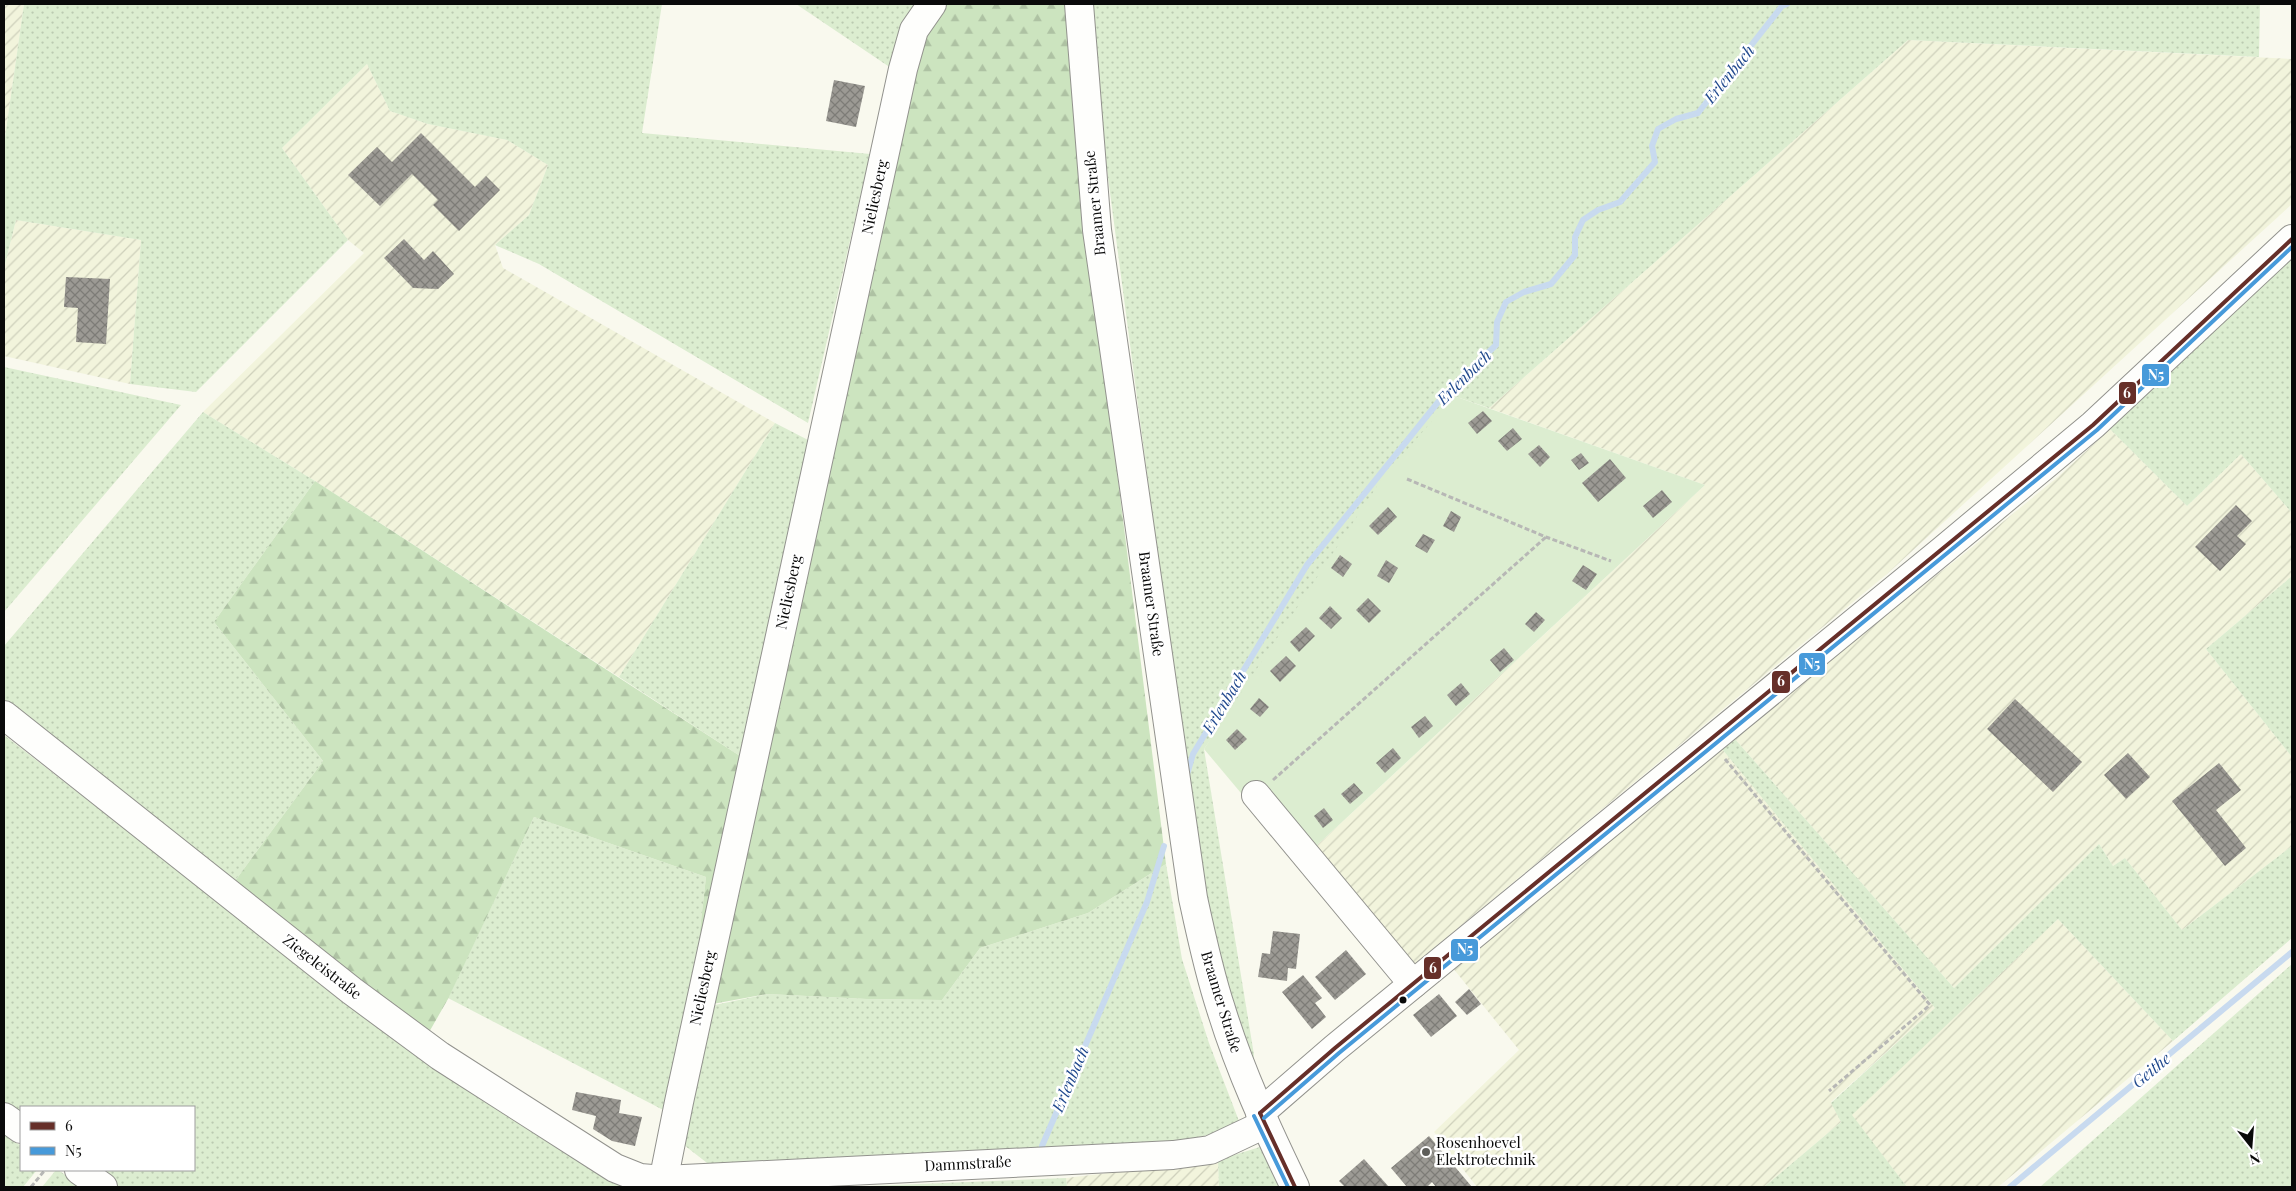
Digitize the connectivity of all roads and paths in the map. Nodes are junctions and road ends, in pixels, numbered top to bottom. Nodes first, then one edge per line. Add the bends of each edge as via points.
1 (932, 4) edge
2 (1078, 4) edge
3 (2292, 239) edge
4 (1407, 479) dead end
5 (1546, 537) junction
6 (1611, 561) dead end
7 (4, 715) edge
8 (1711, 741) junction
9 (1256, 795) joint
10 (1413, 984) junction
11 (1829, 1091) dead end
12 (4, 1117) edge
13 (1262, 1119) junction
14 (20, 1128) edge
15 (44, 1171) edge
16 (80, 1171) edge
17 (663, 1184) edge
18 (32, 1187) edge
19 (104, 1187) edge
20 (1295, 1187) edge

1 - 17 street, Nieliesberg via 914,30 903,69
2 - 13 street, Braamer Straße via 1097,230 1193,898 1220,1008
3 - 8 street, Dammstraße via 2093,425
4 - 5 path
5 - 6 path
5 - 9 path
7 - 17 street, Ziegeleistraße via 352,991 440,1056 615,1168
8 - 10 street, Dammstraße
8 - 11 path via 1930,1005
9 - 10 street
10 - 13 street, Dammstraße via 1335,1048
12 - 14 street
13 - 17 street, Dammstraße via 1210,1150 1173,1155
13 - 20 street, Braamer Straße
15 - 18 path
16 - 19 street

